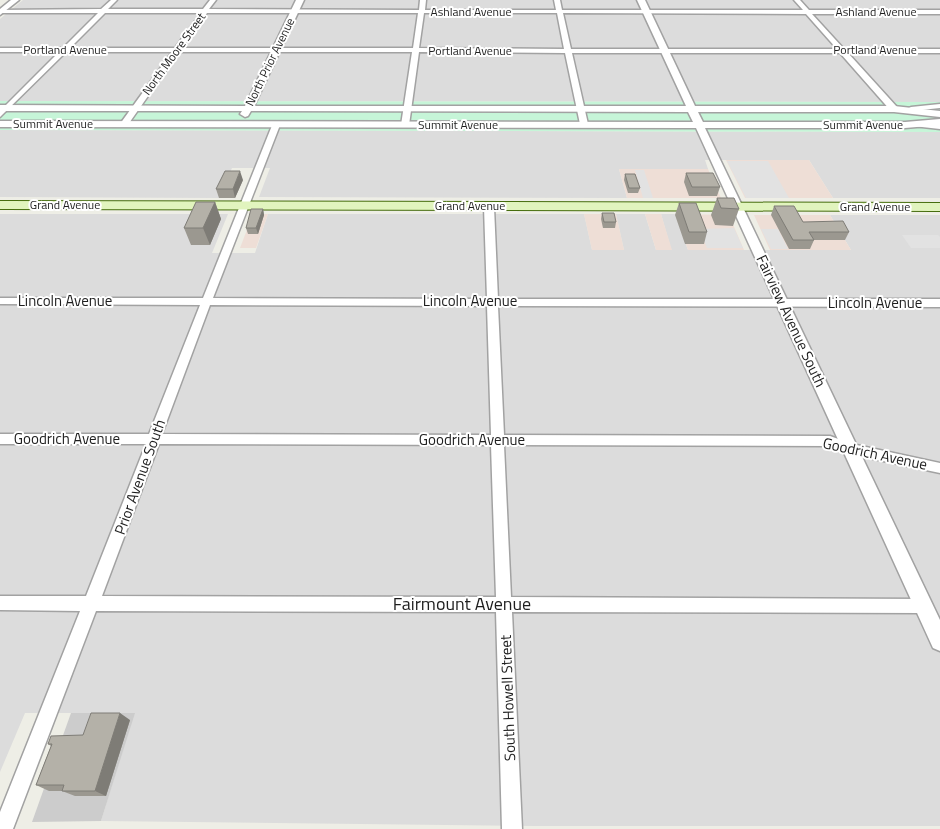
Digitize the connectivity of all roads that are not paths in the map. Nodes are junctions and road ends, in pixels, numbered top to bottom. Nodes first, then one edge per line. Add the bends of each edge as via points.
1 (15, 0) edge
2 (114, 0) edge
3 (213, 0) edge
4 (300, 0) edge
5 (423, 0) edge
6 (557, 0) edge
7 (641, 0) edge
8 (797, 0) edge
9 (884, 5) dead end
10 (104, 11) junction
11 (1, 12) edge
12 (205, 12) junction
13 (294, 12) junction
14 (421, 12) junction
15 (560, 12) junction
16 (646, 12) junction
17 (808, 12) junction
18 (892, 12) junction
19 (940, 12) edge
20 (0, 50) edge
21 (65, 50) junction
22 (178, 50) junction
23 (275, 50) junction
24 (416, 50) junction
25 (568, 50) junction
26 (664, 50) junction
27 (842, 50) junction
28 (940, 50) edge
29 (940, 106) edge
30 (136, 108) junction
31 (248, 108) junction
32 (407, 108) junction
33 (691, 108) junction
34 (894, 108) junction
35 (580, 109) junction
36 (911, 109) junction
37 (2, 110) edge
38 (940, 114) edge
39 (940, 122) edge
40 (0, 124) edge
41 (124, 124) junction
42 (584, 124) junction
43 (916, 124) junction
44 (240, 125) junction
45 (276, 125) junction
46 (405, 125) junction
47 (699, 125) junction
48 (940, 127) edge
49 (0, 205) edge
50 (245, 206) junction
51 (489, 207) junction
52 (738, 207) junction
53 (940, 207) edge
54 (0, 301) edge
55 (206, 301) junction
56 (492, 301) junction
57 (782, 303) junction
58 (940, 303) edge
59 (0, 439) edge
60 (155, 439) junction
61 (498, 440) junction
62 (850, 448) junction
63 (940, 468) edge
64 (0, 602) edge
65 (92, 603) junction
66 (505, 604) junction
67 (923, 606) junction
68 (940, 641) edge
69 (3, 829) edge
70 (512, 829) edge

1 - 11 street
2 - 10 street
3 - 12 street, North Moore Street
4 - 13 street, North Prior Avenue
5 - 14 street
6 - 15 street
7 - 16 street, Fairview Avenue South
8 - 17 street
9 - 18 street
10 - 11 street, Ashland Avenue
10 - 12 street, Ashland Avenue
10 - 21 street
12 - 13 street, Ashland Avenue
12 - 22 street, North Moore Street
13 - 14 street, Ashland Avenue
13 - 23 street, North Prior Avenue
14 - 15 street, Ashland Avenue
14 - 24 street
15 - 16 street, Ashland Avenue
15 - 25 street
16 - 17 street, Ashland Avenue
16 - 26 street, Fairview Avenue South
17 - 18 street, Ashland Avenue
17 - 27 street
18 - 19 street, Ashland Avenue
20 - 21 street, Portland Avenue
21 - 22 street, Portland Avenue
21 - 37 street
22 - 23 street, Portland Avenue
22 - 30 street, North Moore Street
23 - 24 street, Portland Avenue
23 - 31 street, North Prior Avenue
24 - 25 street, Portland Avenue
24 - 32 street
25 - 26 street, Portland Avenue
25 - 35 street
26 - 27 street, Portland Avenue
26 - 33 street, Fairview Avenue South
27 - 28 street, Portland Avenue
27 - 34 street
29 - 36 street, Summit Avenue
30 - 31 street, Summit Avenue
30 - 37 street, Summit Avenue
30 - 41 street, North Moore Street
31 - 32 street, Summit Avenue
31 - 44 street, North Prior Avenue
32 - 35 street, Summit Avenue
32 - 46 street
33 - 34 street, Summit Avenue
33 - 35 street, Summit Avenue
33 - 47 street, Fairview Avenue South
34 - 36 street, Summit Avenue
35 - 42 street
36 - 38 street, Summit Avenue
39 - 43 street, Summit Avenue
40 - 41 street, Summit Avenue
41 - 44 street, Summit Avenue
42 - 46 street, Summit Avenue
42 - 47 street, Summit Avenue
43 - 47 street, Summit Avenue
43 - 48 street, Summit Avenue
44 - 45 street, Summit Avenue
45 - 46 street, Summit Avenue
45 - 50 street, Prior Avenue South
47 - 52 street, Fairview Avenue South
49 - 50 main road, Grand Avenue
50 - 51 main road, Grand Avenue
50 - 55 street, Prior Avenue South
51 - 52 main road, Grand Avenue
51 - 56 street, South Howell Street
52 - 53 main road, Grand Avenue
52 - 57 street, Fairview Avenue South
54 - 55 street, Lincoln Avenue
55 - 56 street, Lincoln Avenue
55 - 60 street, Prior Avenue South
56 - 57 street, Lincoln Avenue
56 - 61 street, South Howell Street
57 - 58 street, Lincoln Avenue
57 - 62 street, Fairview Avenue South
59 - 60 street, Goodrich Avenue
60 - 61 street, Goodrich Avenue
60 - 65 street, Prior Avenue South
61 - 62 street, Goodrich Avenue via 830,441
61 - 66 street, South Howell Street
62 - 63 street, Goodrich Avenue
62 - 67 street, Fairview Avenue South
64 - 65 street, Fairmount Avenue
65 - 66 street, Fairmount Avenue
65 - 69 street, Prior Avenue South
66 - 67 street, Fairmount Avenue
66 - 70 street, South Howell Street
67 - 68 street, Fairview Avenue South

